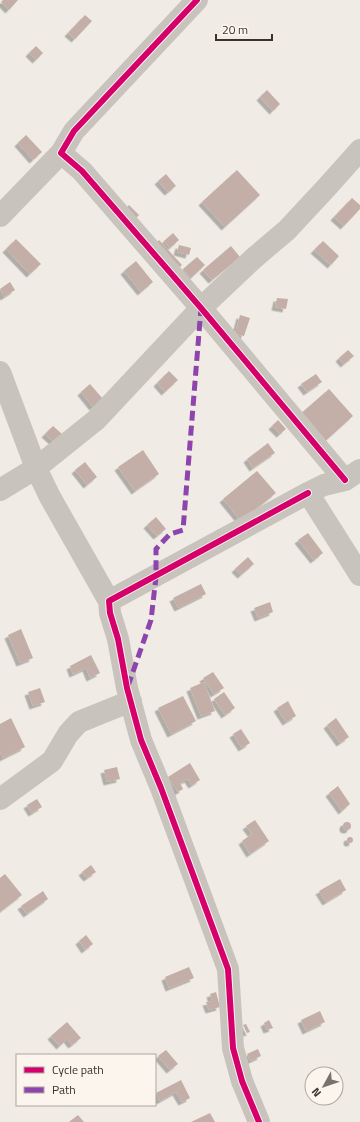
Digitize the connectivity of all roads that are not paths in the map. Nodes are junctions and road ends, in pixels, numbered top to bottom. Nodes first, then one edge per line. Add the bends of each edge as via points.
1 (196, 0) edge
2 (360, 150) edge
3 (61, 153) junction
4 (0, 216) edge
5 (201, 308) junction
6 (0, 372) edge
7 (36, 468) junction
8 (352, 475) edge
9 (0, 490) edge
10 (308, 493) junction
11 (360, 575) edge
12 (109, 602) junction
13 (131, 701) junction
14 (0, 799) edge
15 (259, 1122) edge

1 - 3 street via 74,131
2 - 5 street via 287,230
3 - 4 street
3 - 5 street via 82,171
5 - 7 street via 96,420
5 - 8 street
6 - 7 street
7 - 9 street
7 - 12 street
8 - 10 street
10 - 11 street
10 - 12 street
12 - 13 street
13 - 14 street via 80,722 68,734 52,761
13 - 15 street via 141,740 228,968 234,1048 242,1080

